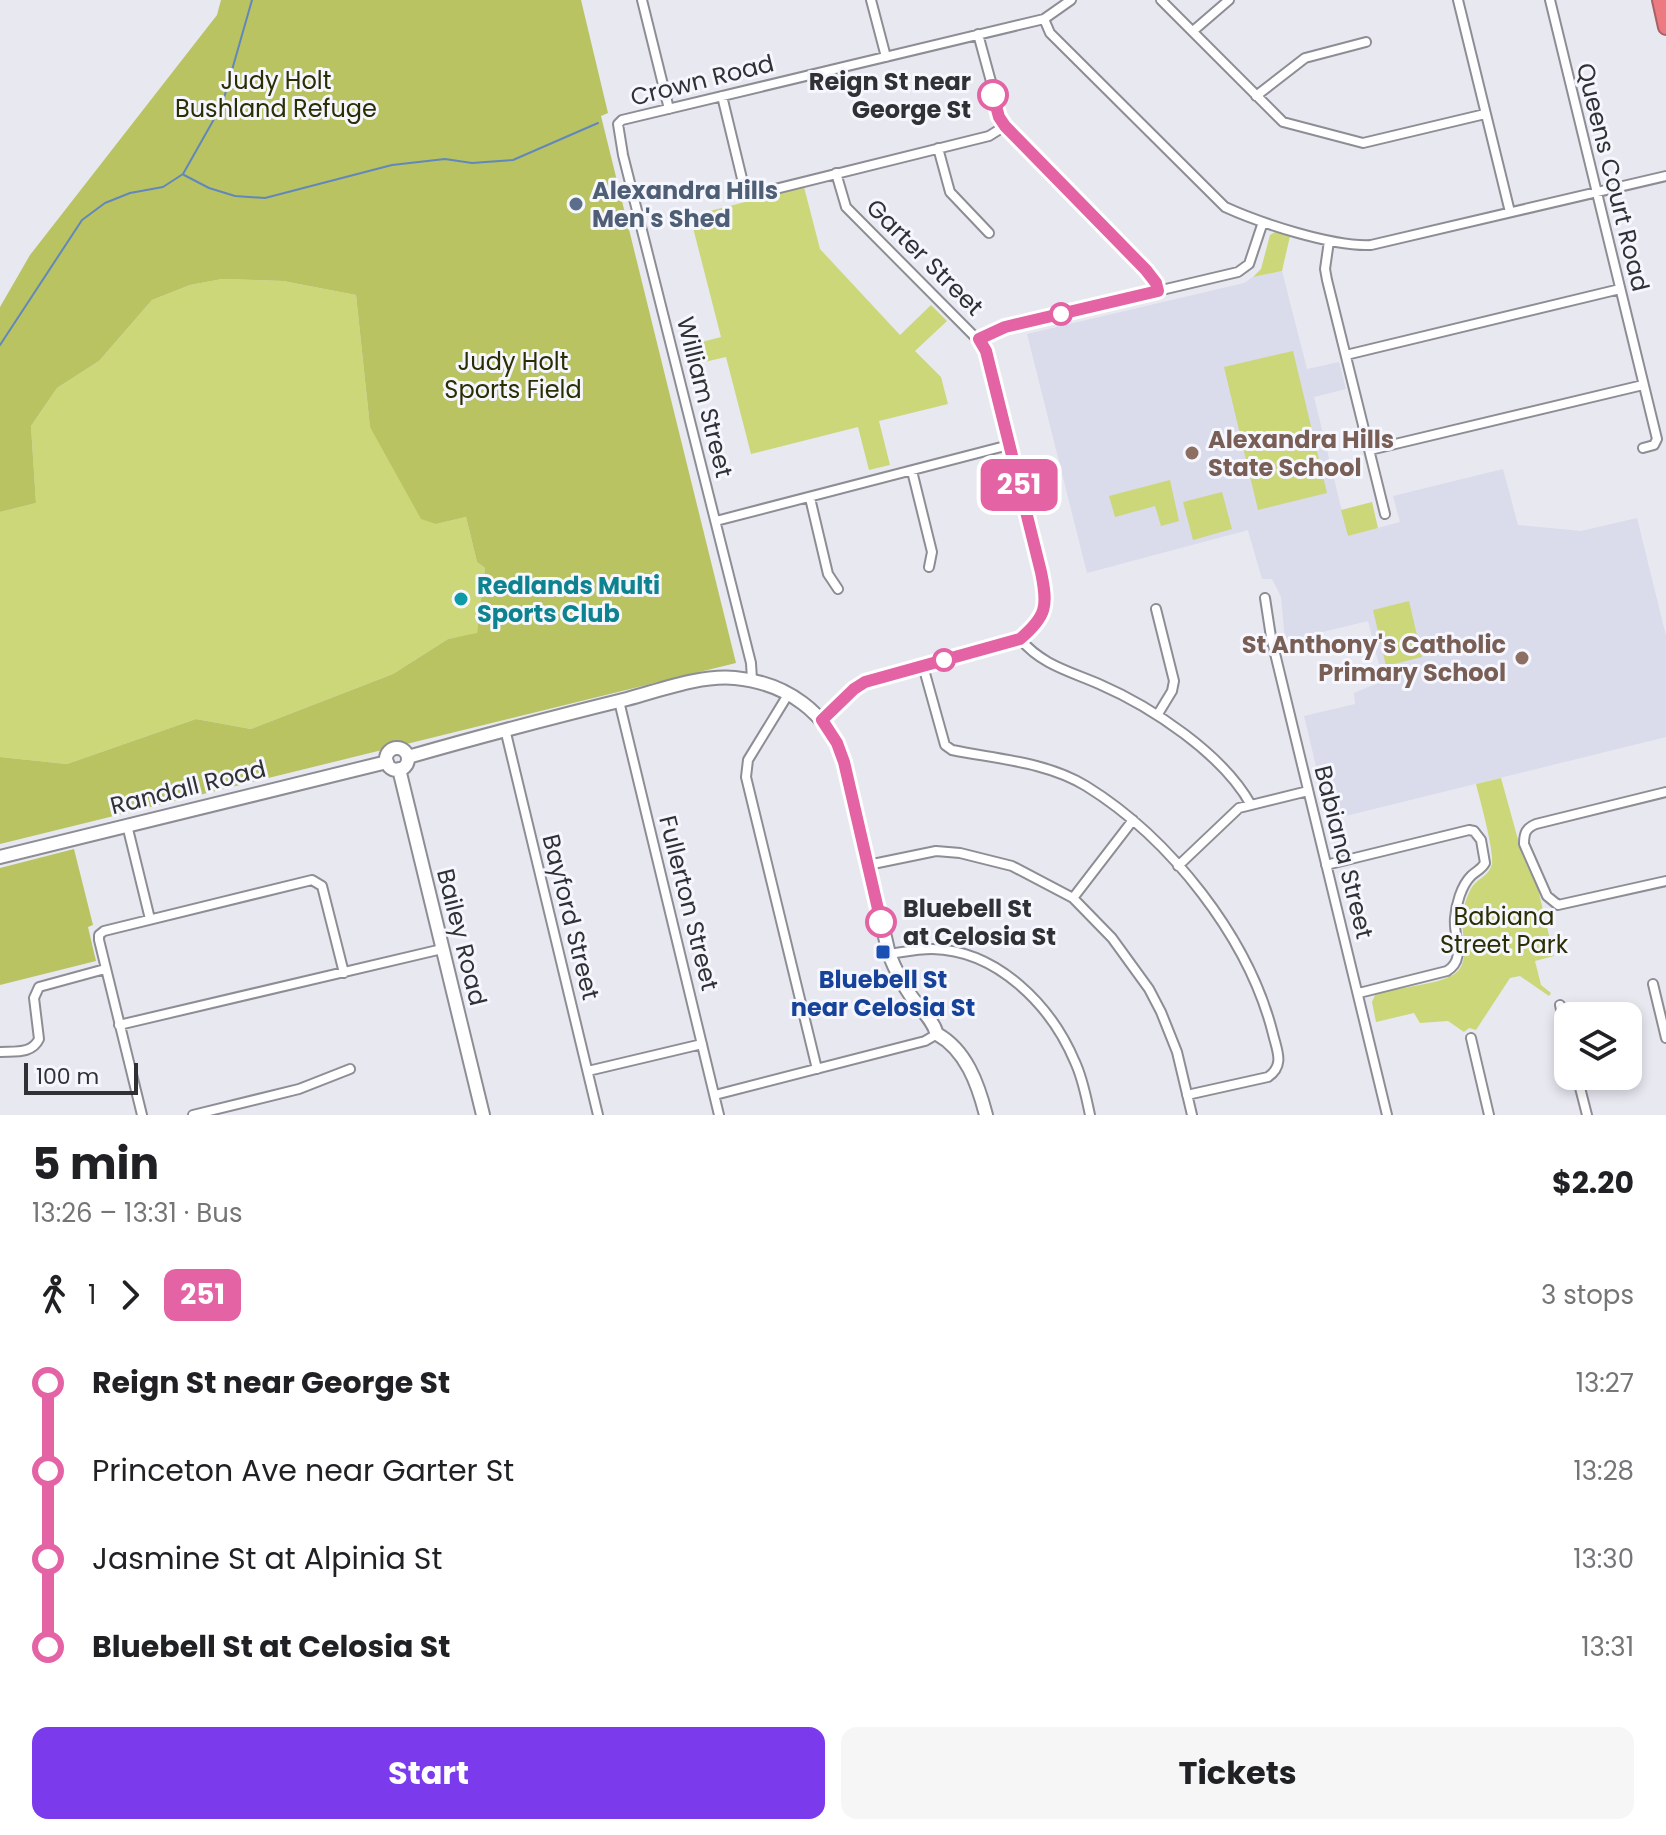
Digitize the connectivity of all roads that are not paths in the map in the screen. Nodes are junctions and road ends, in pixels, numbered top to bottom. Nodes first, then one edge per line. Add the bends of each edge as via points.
1 (642, 0) edge
2 (871, 0) edge
3 (1071, 0) edge
4 (1161, 0) edge
5 (1229, 0) edge
6 (1458, 0) edge
7 (1550, 0) edge
8 (1660, 0) edge
9 (1044, 19) junction
10 (1666, 27) edge
11 (1193, 31) junction
12 (978, 34) junction
13 (1366, 42) dead end
14 (886, 57) junction
15 (722, 96) junction
16 (1256, 96) junction
17 (669, 109) junction
18 (1485, 114) junction
19 (618, 124) joint
20 (1005, 126) junction
21 (938, 148) junction
22 (836, 173) junction
23 (1665, 176) edge
24 (1597, 191) junction
25 (1510, 212) junction
26 (1263, 222) junction
27 (989, 233) dead end
28 (1329, 241) junction
29 (1620, 289) junction
30 (1158, 291) junction
31 (979, 339) junction
32 (1346, 355) junction
33 (1643, 385) junction
34 (1009, 445) junction
35 (1643, 448) dead end
36 (1370, 450) junction
37 (912, 471) junction
38 (810, 498) junction
39 (1385, 514) dead end
40 (716, 521) junction
41 (929, 567) dead end
42 (838, 589) dead end
43 (1265, 598) dead end
44 (1156, 609) dead end
45 (1020, 639) junction
46 (923, 666) junction
47 (752, 680) junction
48 (789, 693) junction
49 (619, 701) junction
50 (1158, 714) junction
51 (822, 720) junction
52 (505, 729) junction
53 (408, 757) junction
54 (387, 762) junction
55 (399, 769) junction
56 (1308, 791) junction
57 (1666, 792) edge
58 (1251, 805) junction
59 (1133, 820) junction
60 (127, 825) junction
61 (0, 857) edge
62 (868, 865) junction
63 (1326, 865) junction
64 (1178, 866) junction
65 (1666, 881) edge
66 (1073, 898) junction
67 (150, 919) junction
68 (442, 949) junction
69 (889, 954) junction
70 (105, 969) junction
71 (344, 973) junction
72 (1653, 984) dead end
73 (1359, 993) junction
74 (119, 1025) junction
75 (937, 1034) junction
76 (1471, 1038) dead end
77 (1666, 1038) edge
78 (702, 1044) junction
79 (0, 1052) edge
80 (350, 1069) dead end
81 (817, 1069) junction
82 (588, 1071) junction
83 (1581, 1090) edge
84 (715, 1095) junction
85 (1187, 1095) junction
86 (142, 1115) edge
87 (193, 1115) edge
88 (483, 1115) edge
89 (598, 1115) edge
90 (719, 1115) edge
91 (986, 1115) edge
92 (1090, 1115) edge
93 (1192, 1115) edge
94 (1387, 1115) edge
95 (1489, 1115) edge
96 (1587, 1115) edge

1 - 17 street
2 - 14 street
3 - 9 street, Crown Road
4 - 11 street
5 - 11 street
6 - 18 street
7 - 24 street, Queens Court Road
8 - 10 highway
9 - 12 street, Crown Road
9 - 26 street via 1050,33 1211,195 1225,207
11 - 16 street
12 - 14 street, Crown Road
12 - 20 street via 997,113
13 - 16 street via 1305,58
14 - 15 street, Crown Road
15 - 17 street, Crown Road
15 - 22 street via 745,191 751,195
16 - 18 street via 1283,122 1363,143
17 - 19 street, Crown Road
18 - 25 street
19 - 40 street, William Street
20 - 21 street via 993,135
20 - 30 street via 1146,270
21 - 22 street
21 - 27 street via 950,192
22 - 31 street, Garter Street via 846,207
23 - 24 street
24 - 25 street
24 - 29 street, Queens Court Road
25 - 28 street via 1371,245
26 - 28 street
26 - 30 street via 1245,269
28 - 32 street via 1325,269
29 - 32 street
29 - 33 street, Queens Court Road
30 - 31 street via 1005,327
31 - 34 street, Garter Street
32 - 36 street
33 - 35 street, Queens Court Road via 1657,439
33 - 36 street
34 - 37 street
34 - 45 street, Garter Street via 1046,600 1041,618
36 - 39 street
37 - 38 street
37 - 41 street via 932,552
38 - 40 street
38 - 42 street via 828,574
40 - 47 street, William Street
43 - 56 street, Babiana Street
44 - 50 street via 1174,681
45 - 46 street
45 - 50 street via 1046,663
46 - 51 street via 859,685
46 - 59 street via 942,738 952,750 1068,776
47 - 48 street, Randall Road
47 - 49 street, Randall Road via 711,679
48 - 51 street, Randall Road
48 - 81 street via 748,760 746,777
49 - 52 street, Randall Road
49 - 78 street, Fullerton Street
50 - 58 street via 1218,764
51 - 62 street via 844,762
52 - 53 street, Randall Road
52 - 82 street, Bayford Street
53 - 54 street, Randall Road via 404,750 394,749
53 - 55 street
54 - 55 street
54 - 60 street, Randall Road
55 - 68 street, Bailey Road
56 - 58 street
56 - 63 street, Babiana Street
57 - 65 street via 1536,824 1524,837 1547,896 1558,905
58 - 64 street via 1232,813
59 - 64 street
59 - 66 street
60 - 61 street, Randall Road
60 - 67 street
62 - 66 street via 936,851 960,853 1012,866
62 - 69 street
63 - 73 street, Babiana Street
63 - 73 street via 1469,830 1478,835 1483,848 1485,863 1467,881 1456,907 1456,964 1447,971
64 - 85 street via 1242,955 1269,1017 1280,1062 1268,1077
66 - 85 street via 1112,938 1149,989 1170,1028
67 - 70 street via 99,935
67 - 71 street via 312,880 322,886
68 - 71 street
68 - 88 street, Bailey Road
69 - 75 street
69 - 92 street via 951,951 982,961 1015,981 1070,1050
70 - 74 street
70 - 79 street via 39,987 34,998 37,1044
71 - 74 street
72 - 77 street
73 - 94 street, Babiana Street
74 - 86 street
75 - 81 street
75 - 91 street via 968,1066
76 - 95 street
78 - 82 street
78 - 84 street, Fullerton Street
80 - 87 street via 299,1089
81 - 84 street
82 - 89 street, Bayford Street
83 - 96 street
84 - 90 street, Fullerton Street
85 - 93 street

